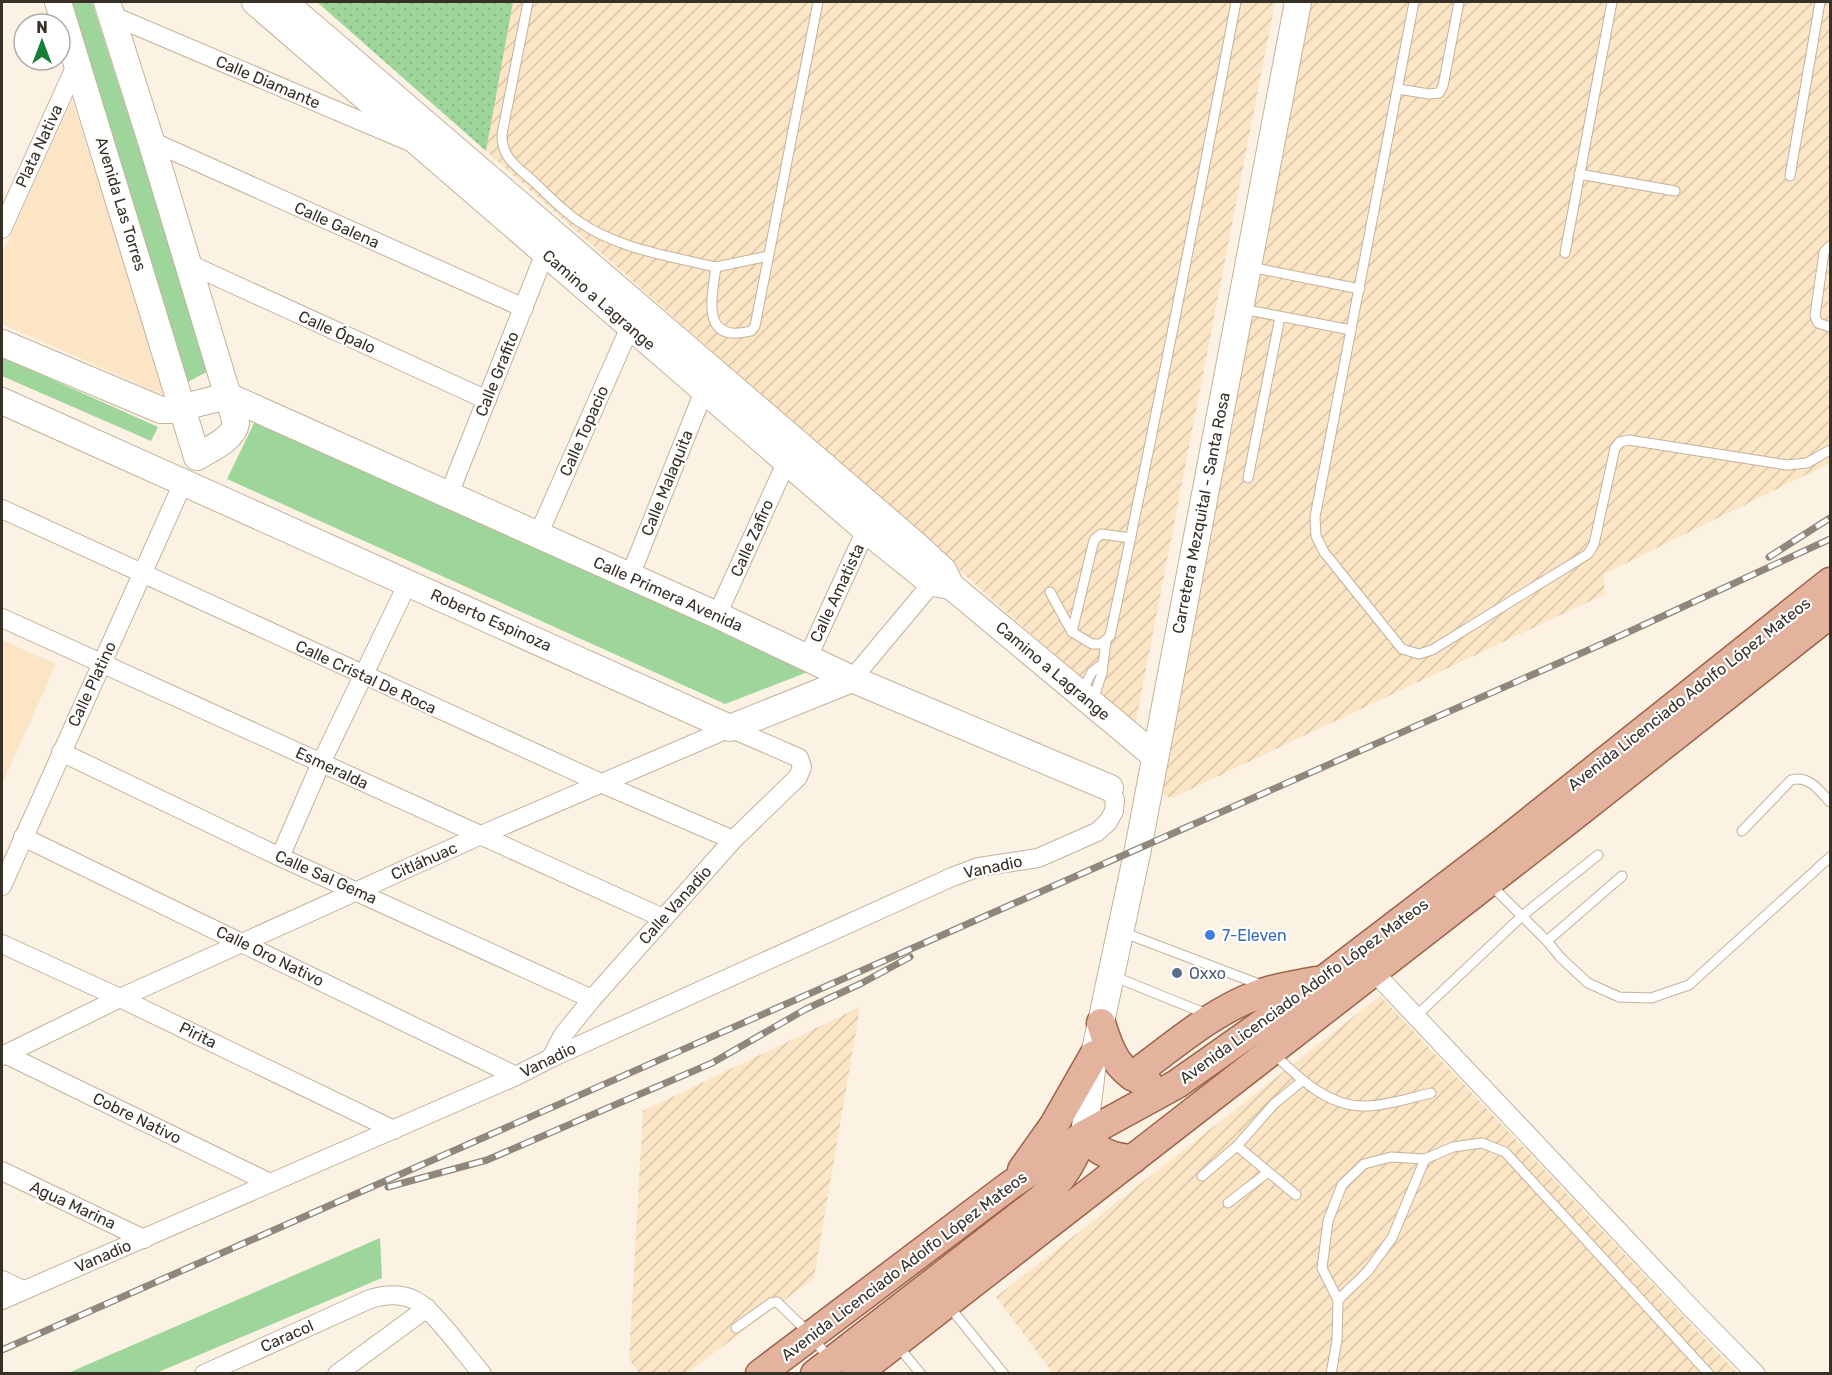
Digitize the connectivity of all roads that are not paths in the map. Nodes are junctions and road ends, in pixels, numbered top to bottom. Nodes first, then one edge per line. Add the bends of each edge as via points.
1 (58, 2) edge
2 (255, 2) edge
3 (284, 2) edge
4 (528, 2) edge
5 (818, 2) edge
6 (1236, 2) edge
7 (1298, 2) edge
8 (1414, 2) edge
9 (1459, 2) edge
10 (1612, 2) edge
11 (1820, 2) edge
12 (109, 8) edge
13 (77, 63) junction
14 (1398, 89) junction
15 (151, 141) junction
16 (425, 148) junction
17 (1579, 174) junction
18 (1790, 176) dead end
19 (1675, 191) dead end
20 (2, 229) edge
21 (1830, 246) edge
22 (1565, 253) dead end
23 (545, 254) junction
24 (768, 256) junction
25 (188, 263) junction
26 (1248, 266) junction
27 (716, 267) junction
28 (1360, 289) junction
29 (524, 308) junction
30 (1240, 309) junction
31 (1280, 317) junction
32 (630, 327) junction
33 (1830, 327) edge
34 (1351, 330) junction
35 (2, 343) edge
36 (712, 384) junction
37 (228, 396) junction
38 (487, 400) junction
39 (2, 401) edge
40 (183, 406) junction
41 (1830, 450) edge
42 (197, 457) junction
43 (786, 460) junction
44 (1248, 478) dead end
45 (183, 483) junction
46 (449, 494) junction
47 (2, 509) edge
48 (866, 530) junction
49 (538, 535) junction
50 (1131, 538) junction
51 (142, 574) junction
52 (630, 576) junction
53 (942, 580) junction
54 (1830, 582) edge
55 (408, 583) junction
56 (1050, 592) dead end
57 (1830, 614) edge
58 (717, 615) junction
59 (2, 618) edge
60 (1071, 632) junction
61 (1106, 641) junction
62 (808, 657) junction
63 (102, 664) junction
64 (1102, 664) junction
65 (364, 676) junction
66 (852, 679) junction
67 (1086, 699) junction
68 (730, 728) junction
69 (61, 752) junction
70 (1155, 756) junction
71 (799, 758) joint
72 (321, 763) junction
73 (603, 784) junction
74 (1110, 788) joint
75 (1830, 802) edge
76 (1742, 831) dead end
77 (479, 836) junction
78 (23, 837) junction
79 (733, 840) junction
80 (1598, 855) dead end
81 (280, 857) junction
82 (1830, 857) edge
83 (1622, 876) dead end
84 (1488, 882) junction
85 (2, 886) edge
86 (356, 891) junction
87 (1522, 916) junction
88 (663, 918) junction
89 (1120, 931) junction
90 (1547, 941) junction
91 (243, 942) junction
92 (2, 944) edge
93 (1374, 972) junction
94 (1111, 975) junction
95 (1324, 979) junction
96 (1274, 989) junction
97 (120, 998) junction
98 (592, 999) junction
99 (1214, 1017) junction
100 (1415, 1017) junction
101 (1101, 1023) junction
102 (1263, 1041) junction
103 (3, 1055) edge
104 (1094, 1055) junction
105 (551, 1058) junction
106 (516, 1076) junction
107 (1132, 1076) junction
108 (1302, 1081) junction
109 (1177, 1084) junction
110 (1431, 1093) dead end
111 (394, 1130) junction
112 (1084, 1135) junction
113 (1237, 1146) junction
114 (1133, 1159) junction
115 (1425, 1159) junction
116 (2, 1171) edge
117 (1267, 1173) junction
118 (1202, 1176) dead end
119 (268, 1182) junction
120 (1010, 1186) junction
121 (1296, 1195) dead end
122 (1228, 1203) dead end
123 (144, 1239) junction
124 (2, 1280) edge
125 (23, 1290) junction
126 (2, 1300) edge
127 (1338, 1300) junction
128 (947, 1303) junction
129 (427, 1308) junction
130 (736, 1328) dead end
131 (811, 1335) junction
132 (895, 1343) junction
133 (823, 1367) edge
134 (204, 1374) edge
135 (337, 1374) edge
136 (482, 1374) edge
137 (760, 1374) edge
138 (856, 1374) edge
139 (921, 1374) edge
140 (1004, 1374) edge
141 (1330, 1374) edge
142 (1709, 1374) edge
143 (1756, 1374) edge

1 - 13 street, Avenida Las Torres
2 - 16 street, Camino a Lagrange
3 - 36 street, Camino a Lagrange
4 - 27 lane via 502,134 508,159 577,221 601,234 622,244
5 - 24 lane
6 - 50 lane
7 - 26 street, Carretera Mezquital - Santa Rosa
8 - 14 lane
9 - 14 lane via 1439,93
10 - 17 lane
11 - 18 lane
12 - 15 street
12 - 16 street, Calle Diamante
13 - 20 street, Plata Nativa
13 - 40 street, Avenida Las Torres
14 - 28 lane
15 - 25 street
15 - 29 street, Calle Galena
16 - 23 street, Camino a Lagrange
17 - 19 lane
17 - 22 lane
21 - 33 lane via 1824,252 1815,316 1818,323
23 - 29 street, Calle Grafito
23 - 32 street, Camino a Lagrange
24 - 27 lane
24 - 27 lane via 755,326 743,333 725,332 711,318
25 - 37 street
25 - 38 street, Calle Ópalo
26 - 28 lane
26 - 30 street, Carretera Mezquital - Santa Rosa
28 - 34 lane
29 - 38 street, Calle Grafito
30 - 31 lane
30 - 70 street, Carretera Mezquital - Santa Rosa
31 - 34 lane
31 - 44 lane
32 - 36 street, Camino a Lagrange
32 - 49 street, Calle Topacio
34 - 41 lane via 1315,517 1316,536 1324,552 1402,649 1419,654 1448,641 1588,554 1594,544 1615,448 1620,442 1629,440 1787,465 1807,463
35 - 40 street via 161,410
36 - 43 street, Camino a Lagrange
36 - 52 street, Calle Malaquita
36 - 53 street, Camino a Lagrange
37 - 40 street
37 - 42 street via 235,428 230,436
37 - 46 street, Calle Primera Avenida
38 - 46 street, Calle Grafito
39 - 45 street, Roberto Espinoza
40 - 42 street, Avenida Las Torres
42 - 45 street
43 - 48 street, Camino a Lagrange
43 - 58 street, Calle Zafiro
45 - 51 street, Calle Platino
45 - 55 street, Roberto Espinoza
46 - 49 street, Calle Primera Avenida
47 - 51 street, Calle Cristal De Roca
48 - 53 street, Camino a Lagrange
48 - 62 street, Calle Amatista
49 - 52 street, Calle Primera Avenida
50 - 60 lane via 1106,533 1095,539
50 - 61 lane
51 - 63 street, Calle Platino
51 - 65 street, Calle Cristal De Roca
52 - 58 street, Calle Primera Avenida
53 - 66 street
53 - 67 street, Camino a Lagrange
54 - 95 main road, Avenida Licenciado Adolfo López Mateos
55 - 65 street
55 - 68 street, Roberto Espinoza
56 - 60 lane
57 - 84 main road, Avenida Licenciado Adolfo López Mateos
58 - 62 street, Calle Primera Avenida
59 - 63 street, Esmeralda
60 - 61 lane via 1092,644
61 - 64 lane
62 - 66 street, Calle Primera Avenida
63 - 69 street, Calle Platino
63 - 72 street, Esmeralda
64 - 67 lane via 1102,673
64 - 67 lane via 1092,672
65 - 72 street
65 - 73 street, Calle Cristal De Roca
66 - 68 street, Citláhuac
66 - 74 street, Calle Primera Avenida
67 - 70 street, Camino a Lagrange
68 - 71 street, Roberto Espinoza
68 - 73 street, Citláhuac
69 - 78 street, Calle Platino
69 - 81 street, Calle Sal Gema
70 - 89 street, Carretera Mezquital - Santa Rosa
71 - 79 street, Calle Vanadio via 802,767 798,777
72 - 77 street, Esmeralda
72 - 81 street
73 - 77 street, Citláhuac
73 - 79 street, Calle Cristal De Roca
74 - 105 street, Vanadio via 1114,811 1097,832 1038,858 979,867 952,877
75 - 76 lane via 1809,780 1791,780
77 - 86 street, Citláhuac
77 - 88 street, Esmeralda
78 - 85 street, Calle Platino
78 - 91 street, Calle Oro Nativo
79 - 88 street, Calle Vanadio
80 - 87 lane
81 - 86 street, Calle Sal Gema
82 - 90 lane via 1689,985 1651,998 1619,997 1588,983
83 - 90 lane
84 - 87 lane
84 - 93 main road, Avenida Licenciado Adolfo López Mateos
86 - 91 street, Citláhuac
86 - 98 street, Calle Sal Gema
87 - 90 lane
87 - 100 lane
88 - 98 street, Calle Vanadio
89 - 94 street, Carretera Mezquital - Santa Rosa
89 - 96 lane
91 - 97 street, Citláhuac
91 - 106 street, Calle Oro Nativo
92 - 97 street, Pirita
93 - 100 street
93 - 102 main road, Avenida Licenciado Adolfo López Mateos
94 - 99 lane
94 - 101 street, Carretera Mezquital - Santa Rosa
95 - 96 main road
95 - 102 main road, Avenida Licenciado Adolfo López Mateos
96 - 99 main road
97 - 103 street, Citláhuac
97 - 111 street, Pirita
98 - 105 street, Calle Vanadio via 563,1035
99 - 107 main road
100 - 143 street
101 - 104 street, Carretera Mezquital - Santa Rosa
101 - 107 main road via 1112,1055
102 - 108 lane
102 - 109 main road, Avenida Licenciado Adolfo López Mateos
102 - 114 main road, Avenida Licenciado Adolfo López Mateos
103 - 119 street, Cobre Nativo
104 - 112 street, Carretera Mezquital - Santa Rosa
104 - 120 main road via 1054,1125
105 - 106 street, Vanadio
106 - 111 street, Vanadio
107 - 109 main road via 1159,1085
108 - 110 lane via 1335,1100 1356,1106 1380,1105
108 - 113 lane via 1261,1116
109 - 112 main road, Avenida Licenciado Adolfo López Mateos
111 - 119 street, Vanadio
112 - 114 main road via 1091,1145 1109,1156
112 - 120 main road, Avenida Licenciado Adolfo López Mateos
112 - 133 main road via 1057,1186
113 - 117 lane
113 - 118 lane
114 - 128 main road, Avenida Licenciado Adolfo López Mateos
115 - 127 lane via 1392,1238 1368,1271
115 - 127 lane via 1391,1157 1364,1164 1342,1185 1328,1221 1322,1268
115 - 142 lane via 1453,1147 1482,1143 1505,1152
116 - 123 street, Agua Marina
117 - 121 lane
117 - 122 lane
119 - 123 street, Vanadio
120 - 131 main road, Avenida Licenciado Adolfo López Mateos
123 - 125 street, Vanadio
124 - 125 street
125 - 126 street, Vanadio
127 - 141 lane
128 - 132 main road, Avenida Licenciado Adolfo López Mateos
128 - 140 lane
129 - 134 street, Caracol via 397,1295 382,1295
129 - 135 street
129 - 136 street
130 - 131 lane via 777,1302
131 - 133 lane
131 - 137 main road, Avenida Licenciado Adolfo López Mateos
132 - 138 main road, Avenida Licenciado Adolfo López Mateos
132 - 139 lane

